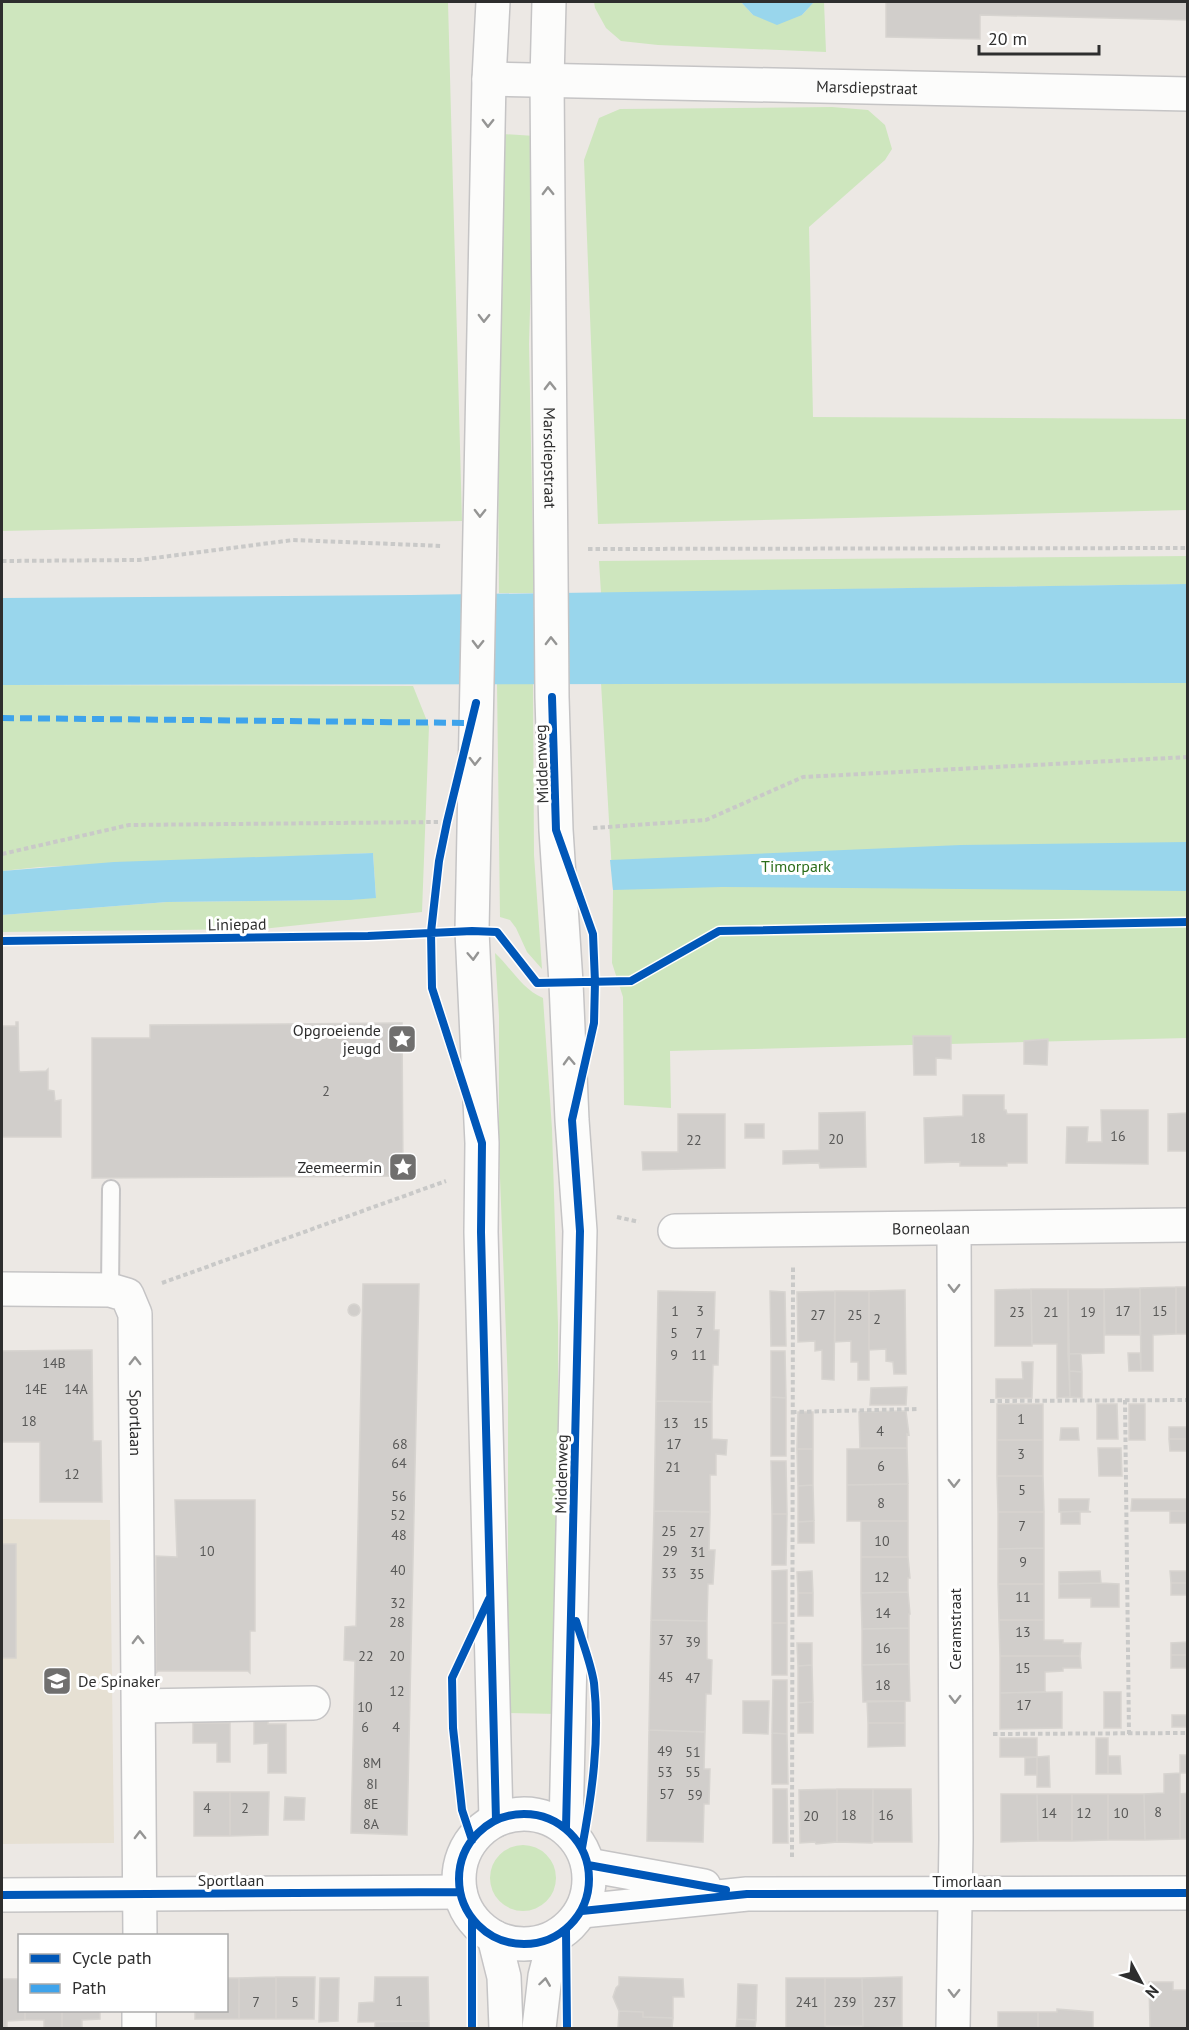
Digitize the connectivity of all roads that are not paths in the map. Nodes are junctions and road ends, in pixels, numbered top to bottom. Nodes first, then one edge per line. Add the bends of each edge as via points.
1 (493, 2) edge
2 (549, 2) edge
3 (489, 79) junction
4 (547, 80) junction
5 (1188, 94) edge
6 (551, 549) joint
7 (111, 1189) dead end
8 (1188, 1225) edge
9 (954, 1229) junction
10 (675, 1231) road end
11 (2, 1289) edge
12 (118, 1293) junction
13 (313, 1703) dead end
14 (139, 1706) junction
15 (496, 1820) junction
16 (566, 1828) junction
17 (588, 1865) junction
18 (460, 1892) junction
19 (1188, 1893) edge
20 (141, 1894) junction
21 (747, 1894) junction
22 (956, 1894) junction
23 (2, 1895) edge
24 (582, 1911) junction
25 (140, 1934) edge
26 (494, 1937) junction
27 (555, 1937) junction
28 (139, 2012) edge
29 (139, 2028) edge
30 (506, 2028) edge
31 (540, 2028) edge
32 (953, 2028) edge

1 - 3 main road
2 - 4 main road, Marsdiepstraat
3 - 4 main road, Marsdiepstraat
3 -> 15 main road via 472,931 482,1168
4 - 5 main road, Marsdiepstraat
6 -> 4 main road, Marsdiepstraat
16 -> 6 main road, Middenweg via 580,1231 556,830
7 - 12 lane
8 - 9 main road, Borneolaan
9 - 10 main road, Borneolaan
9 -> 22 main road, Ceramstraat
11 - 12 main road
14 -> 12 main road, Sportlaan via 135,1314
13 - 14 main road
20 -> 14 main road, Sportlaan
15 - 16 main road via 510,1815 533,1815 554,1820
15 - 18 main road via 483,1828 465,1851 460,1865
16 - 17 main road via 582,1848
17 - 21 main road, Timorlaan
17 - 24 main road via 589,1888
18 - 20 main road, Sportlaan
18 - 26 main road via 472,1919
19 - 22 main road, Timorlaan
20 - 23 main road, Sportlaan
20 - 25 main road
21 - 22 main road, Timorlaan
21 - 24 main road, Timorlaan
22 -> 32 main road, Ceramstraat
24 - 27 main road
26 - 27 main road via 518,1944
26 - 30 main road via 504,1977
31 -> 27 main road via 545,1976
28 - 29 main road

